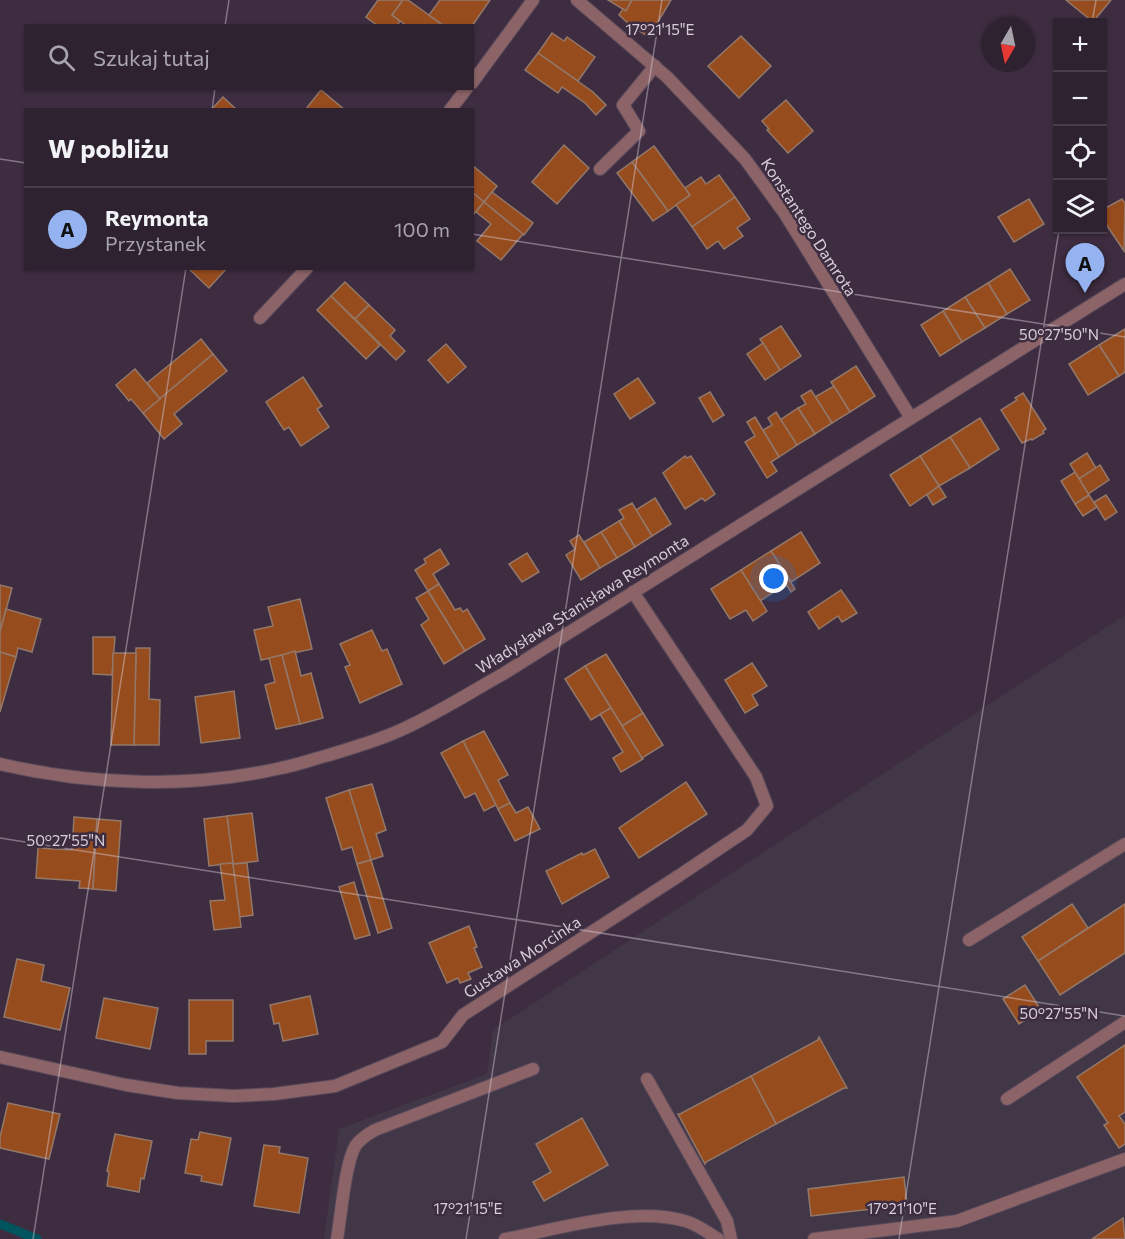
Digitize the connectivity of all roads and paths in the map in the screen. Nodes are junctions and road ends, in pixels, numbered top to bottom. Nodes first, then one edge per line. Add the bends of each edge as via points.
1 (532, 0) edge
2 (577, 0) edge
3 (655, 66) junction
4 (474, 79) edge
5 (465, 90) edge
6 (452, 108) edge
7 (600, 169) dead end
8 (306, 270) edge
9 (1125, 285) edge
10 (260, 318) dead end
11 (911, 418) junction
12 (633, 592) junction
13 (0, 764) edge
14 (1125, 844) edge
15 (969, 940) dead end
16 (1125, 1022) edge
17 (0, 1057) edge
18 (533, 1069) dead end
19 (647, 1079) dead end
20 (1006, 1099) dead end
21 (1125, 1159) edge
22 (337, 1239) edge
23 (505, 1239) edge
24 (718, 1239) edge
25 (731, 1239) edge
26 (814, 1239) edge

1 - 4 street
2 - 3 street, Konstantego Damrota
3 - 7 street via 623,105 639,131
3 - 11 street, Konstantego Damrota via 745,159 785,214
5 - 6 street
8 - 10 street
9 - 11 street, Władysława Stanisława Reymonta
11 - 12 street, Władysława Stanisława Reymonta
12 - 13 street, Władysława Stanisława Reymonta via 425,718 363,745 280,769 174,782 88,779
12 - 17 street, Gustawa Morcinka via 756,777 767,806 747,830 463,1015 442,1042 335,1086 244,1095 178,1094
14 - 15 street
16 - 20 street
18 - 22 street via 364,1136 350,1158
19 - 25 street via 727,1221
21 - 26 street via 957,1221
23 - 24 street via 647,1215 687,1221

